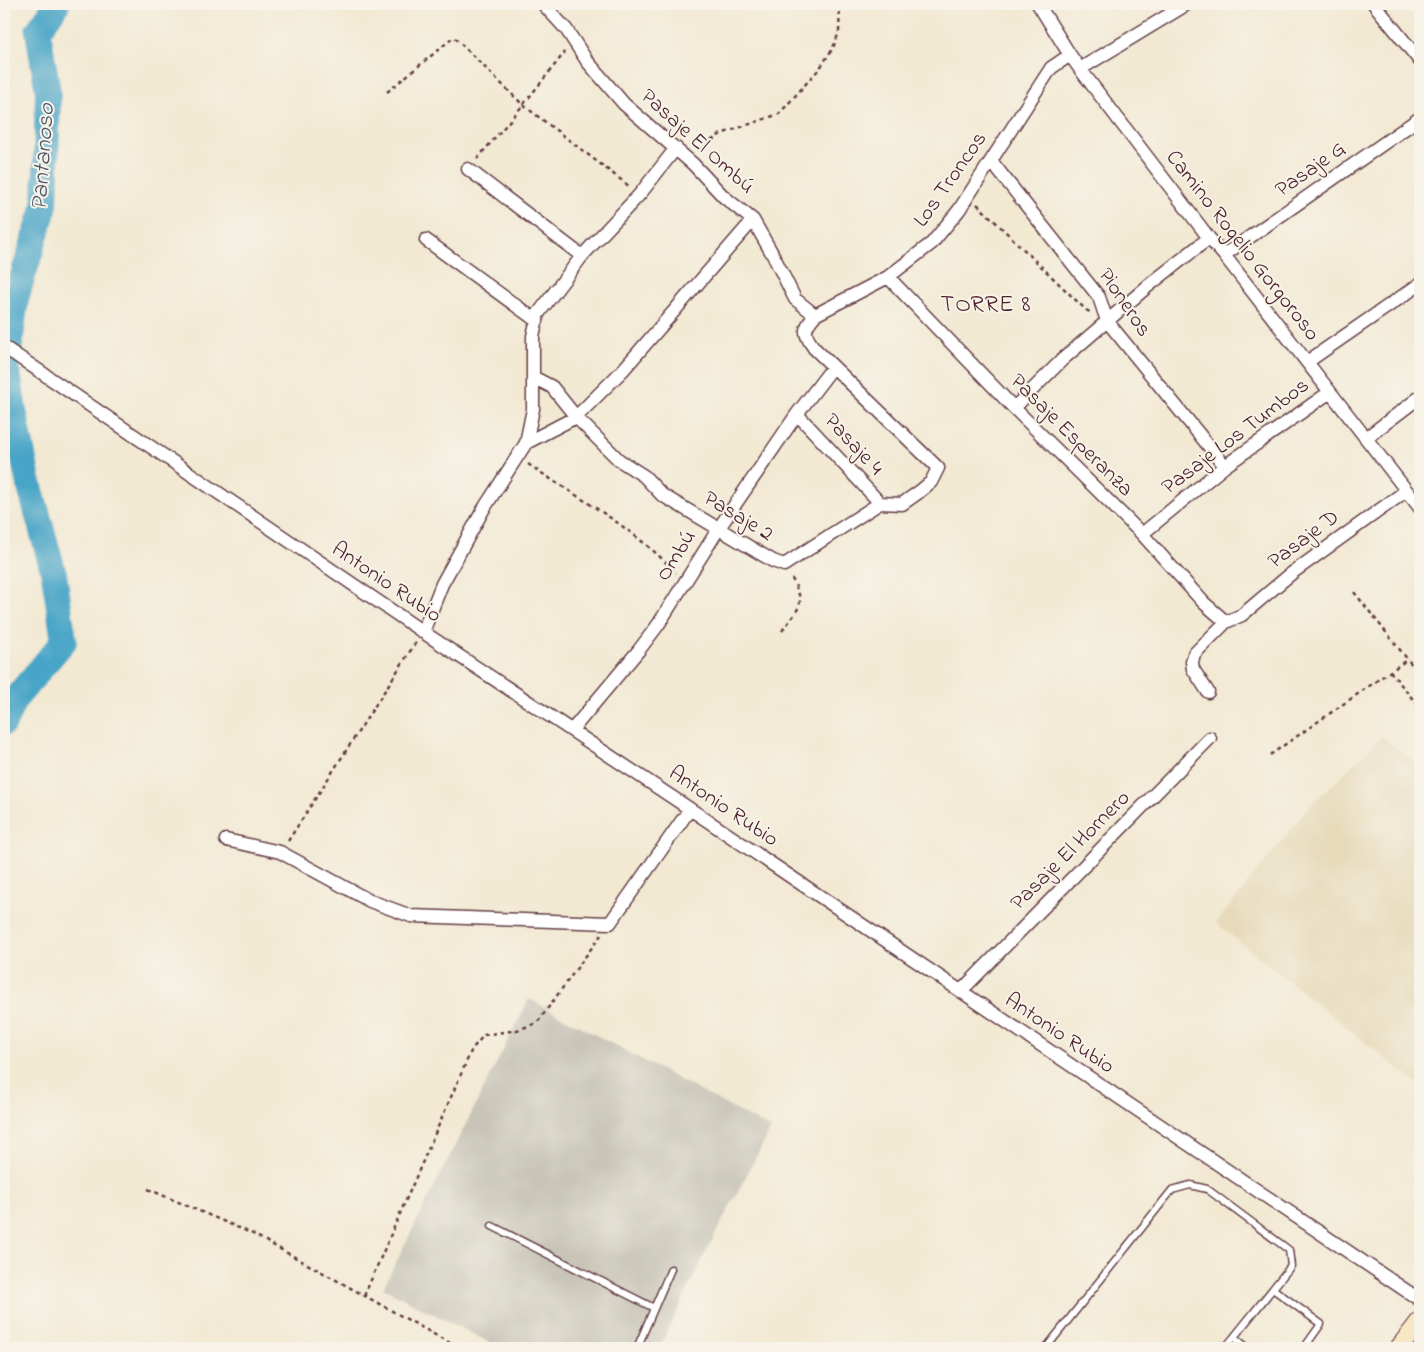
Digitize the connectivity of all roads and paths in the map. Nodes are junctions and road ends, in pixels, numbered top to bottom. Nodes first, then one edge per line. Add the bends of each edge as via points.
1 (543, 4) edge
2 (840, 4) edge
3 (1038, 4) edge
4 (1187, 4) edge
5 (1374, 4) edge
6 (574, 40) junction
7 (1070, 55) junction
8 (1420, 61) edge
9 (1080, 69) junction
10 (387, 92) dead end
11 (523, 105) junction
12 (1420, 118) edge
13 (676, 148) junction
14 (686, 158) junction
15 (991, 161) junction
16 (468, 169) joint
17 (640, 194) junction
18 (968, 196) junction
19 (752, 220) junction
20 (1209, 238) junction
21 (426, 240) dead end
22 (1224, 254) junction
23 (582, 256) junction
24 (888, 278) junction
25 (1420, 284) edge
26 (814, 315) junction
27 (537, 321) junction
28 (1107, 321) junction
29 (4, 347) edge
30 (1307, 362) junction
31 (833, 367) junction
32 (533, 377) junction
33 (1330, 392) junction
34 (1420, 397) edge
35 (1014, 408) junction
36 (797, 414) junction
37 (576, 417) junction
38 (1366, 438) junction
39 (526, 443) junction
40 (516, 457) junction
41 (1224, 466) junction
42 (1406, 490) junction
43 (880, 503) junction
44 (1419, 504) edge
45 (719, 528) junction
46 (1142, 534) junction
47 (784, 565) junction
48 (684, 583) junction
49 (1354, 592) dead end
50 (1226, 622) junction
51 (782, 630) dead end
52 (423, 632) junction
53 (1408, 659) junction
54 (1390, 671) junction
55 (1420, 675) edge
56 (1208, 692) dead end
57 (1420, 708) edge
58 (572, 730) junction
59 (1210, 738) dead end
60 (1270, 755) dead end
61 (690, 809) junction
62 (226, 840) dead end
63 (280, 852) junction
64 (610, 923) junction
65 (961, 992) junction
66 (148, 1189) dead end
67 (492, 1226) dead end
68 (671, 1269) dead end
69 (1273, 1289) junction
70 (364, 1296) junction
71 (1420, 1300) edge
72 (654, 1308) junction
73 (1420, 1321) edge
74 (1234, 1337) junction
75 (1420, 1340) edge
76 (459, 1348) edge
77 (637, 1348) edge
78 (1046, 1348) edge
79 (1225, 1348) edge
80 (1248, 1348) edge
81 (1304, 1348) edge
82 (1399, 1348) edge
83 (1414, 1348) edge

1 - 6 street, Pasaje El Ombú
2 - 14 path via 839,32 833,48 820,68 779,114 721,134
3 - 7 street, Camino Rogelio Gorgoroso
4 - 9 street
5 - 8 street
6 - 11 path
6 - 13 street, Pasaje El Ombú via 587,61 624,104
7 - 9 street, Camino Rogelio Gorgoroso
7 - 15 street, Los Troncos via 1051,68
9 - 20 street, Camino Rogelio Gorgoroso
10 - 11 path via 454,37
11 - 16 path
11 - 17 path
12 - 22 street, Pasaje G
13 - 14 street, Pasaje El Ombú
13 - 17 street
14 - 19 street, Pasaje El Ombú
15 - 18 street, Los Troncos
15 - 28 street, Pioneros via 1098,297
16 - 23 street
17 - 23 street
18 - 24 street, Los Troncos via 932,244
18 - 28 path via 1086,310
19 - 26 street, Pasaje El Ombú via 795,299
19 - 37 street via 623,370
20 - 22 street, Camino Rogelio Gorgoroso
20 - 28 street
21 - 27 street
22 - 30 street, Camino Rogelio Gorgoroso
23 - 27 street via 538,314
24 - 26 street, Los Troncos
24 - 35 street, Pasaje Esperanza
25 - 30 street
26 - 31 street via 806,326 807,339
27 - 32 street via 533,336
28 - 35 street
28 - 41 street, Pioneros
29 - 52 street, Antonio Rubio
30 - 33 street, Camino Rogelio Gorgoroso
31 - 36 street, Ombú
31 - 43 street via 938,468 931,482 902,504
32 - 37 street, Pasaje 2 via 552,387
32 - 39 street via 533,409
33 - 38 street, Camino Rogelio Gorgoroso
33 - 41 street, Pasaje Los Tumbos
34 - 38 street
35 - 46 street, Pasaje Esperanza
36 - 43 street, Pasaje 4
36 - 45 street, Ombú
37 - 39 street
37 - 45 street, Pasaje 2 via 619,460 644,476 662,495
38 - 42 street, Camino Rogelio Gorgoroso
39 - 40 street
40 - 48 path via 620,524 658,554
40 - 52 street via 442,584
41 - 46 street, Pasaje Los Tumbos
42 - 44 street, Camino Rogelio Gorgoroso
42 - 50 street, Pasaje D via 1292,573 1242,615
43 - 47 street, Pasaje 2
45 - 47 street, Pasaje 2
45 - 48 street, Ombú
46 - 50 street, Pasaje Esperanza via 1204,603
47 - 51 path via 800,595 800,606
48 - 58 street, Ombú via 639,650
49 - 53 path
50 - 56 street, Pasaje D via 1194,654 1193,669
52 - 58 street, Antonio Rubio
52 - 63 path
53 - 54 path
53 - 55 path
54 - 57 path
54 - 60 path
58 - 61 street, Antonio Rubio
59 - 65 street, Pasaje El Hornero
61 - 64 street
61 - 65 street, Antonio Rubio
62 - 63 street
63 - 64 street via 370,901 411,916
64 - 70 path via 537,1023 484,1035 472,1049
65 - 71 street, Antonio Rubio
66 - 70 path via 253,1234
67 - 72 lane
68 - 72 lane
69 - 74 lane
69 - 78 lane via 1291,1266 1290,1250 1207,1189 1190,1185 1172,1190
69 - 81 lane via 1321,1324
70 - 76 path
72 - 77 lane
73 - 82 street
74 - 79 lane
74 - 80 lane
75 - 83 street

